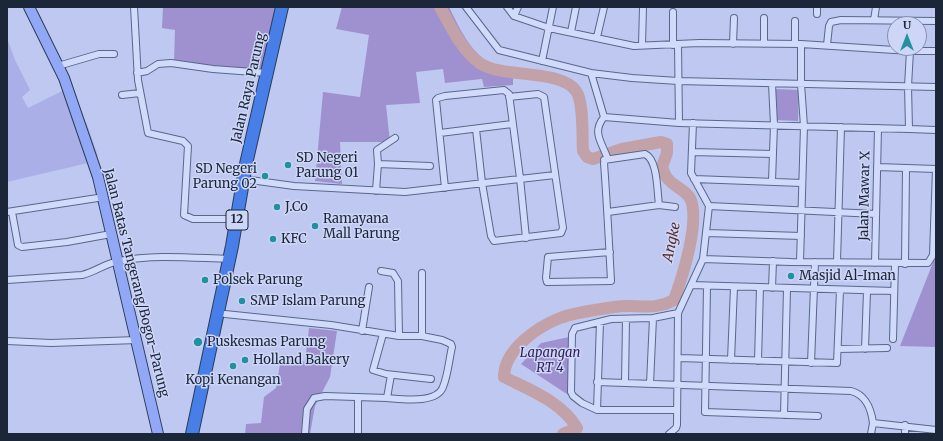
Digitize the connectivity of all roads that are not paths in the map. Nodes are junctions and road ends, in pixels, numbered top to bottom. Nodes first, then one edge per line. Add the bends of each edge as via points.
1 (29, 7) edge
2 (134, 7) edge
3 (282, 7) edge
4 (289, 7) edge
5 (466, 7) edge
6 (507, 7) edge
7 (518, 7) edge
8 (553, 7) edge
9 (576, 7) edge
10 (604, 7) edge
11 (643, 7) edge
12 (876, 7) edge
13 (674, 12) dead end
14 (514, 16) junction
15 (734, 18) dead end
16 (764, 18) dead end
17 (874, 20) junction
18 (795, 21) dead end
19 (887, 21) edge
20 (549, 28) junction
21 (571, 32) junction
22 (597, 38) junction
23 (733, 44) junction
24 (764, 44) junction
25 (798, 44) junction
26 (676, 45) junction
27 (826, 45) junction
28 (642, 46) junction
29 (887, 49) edge
30 (114, 54) dead end
31 (910, 56) edge
32 (542, 61) junction
33 (58, 66) junction
34 (137, 73) junction
35 (267, 73) junction
36 (591, 73) junction
37 (678, 81) junction
38 (772, 84) junction
39 (801, 84) junction
40 (908, 86) junction
41 (936, 87) edge
42 (140, 93) junction
43 (122, 95) dead end
44 (509, 97) junction
45 (604, 117) junction
46 (679, 123) junction
47 (692, 123) junction
48 (512, 124) junction
49 (774, 125) junction
50 (804, 126) junction
51 (841, 127) junction
52 (878, 128) junction
53 (476, 129) junction
54 (909, 129) junction
55 (936, 130) edge
56 (440, 133) junction
57 (395, 138) dead end
58 (692, 152) junction
59 (773, 154) junction
60 (605, 159) junction
61 (378, 164) junction
62 (430, 166) dead end
63 (877, 167) junction
64 (906, 168) junction
65 (936, 168) edge
66 (555, 175) junction
67 (520, 178) junction
68 (247, 179) junction
69 (694, 179) junction
70 (772, 181) junction
71 (482, 183) junction
72 (802, 183) junction
73 (446, 188) junction
74 (376, 191) junction
75 (104, 197) junction
76 (659, 205) junction
77 (935, 205) edge
78 (709, 206) junction
79 (675, 207) dead end
80 (800, 211) junction
81 (10, 212) edge
82 (608, 212) junction
83 (839, 213) junction
84 (876, 214) junction
85 (237, 219) junction
86 (707, 233) junction
87 (111, 234) junction
88 (800, 236) junction
89 (526, 238) junction
90 (610, 252) junction
91 (229, 259) junction
92 (703, 259) junction
93 (117, 261) junction
94 (773, 261) junction
95 (800, 262) junction
96 (815, 262) junction
97 (837, 262) junction
98 (875, 263) junction
99 (895, 264) junction
100 (905, 264) junction
101 (381, 271) dead end
102 (422, 273) dead end
103 (7, 280) edge
104 (691, 285) junction
105 (707, 286) junction
106 (369, 287) dead end
107 (734, 287) junction
108 (760, 287) junction
109 (772, 288) junction
110 (787, 288) junction
111 (814, 289) junction
112 (840, 290) junction
113 (867, 291) junction
114 (894, 291) junction
115 (678, 313) junction
116 (225, 314) junction
117 (653, 318) junction
118 (626, 319) junction
119 (600, 322) junction
120 (362, 331) junction
121 (218, 333) junction
122 (383, 334) junction
123 (399, 336) junction
124 (422, 336) junction
125 (894, 339) dead end
126 (137, 340) junction
127 (7, 342) edge
128 (887, 348) dead end
129 (838, 349) junction
130 (866, 349) junction
131 (679, 358) junction
132 (704, 359) junction
133 (731, 360) junction
134 (758, 361) junction
135 (784, 361) junction
136 (812, 362) junction
137 (391, 375) junction
138 (431, 379) dead end
139 (597, 382) junction
140 (625, 383) junction
141 (650, 384) junction
142 (678, 385) junction
143 (704, 387) junction
144 (784, 388) junction
145 (358, 398) junction
146 (387, 398) junction
147 (597, 410) junction
148 (677, 410) junction
149 (784, 415) junction
150 (818, 416) dead end
151 (873, 423) junction
152 (905, 425) junction
153 (936, 430) edge
154 (158, 434) edge
155 (192, 434) edge
156 (200, 434) edge
157 (305, 434) edge
158 (358, 434) edge
159 (669, 434) edge
160 (871, 434) edge
161 (905, 434) edge

1 - 33 main road, Jalan Batas Tangerang/Bogor–Parung
2 - 34 street
3 - 35 highway, Jalan Raya Parung / 12
4 - 68 highway, Jalan Raya Parung / 12
5 - 32 street via 499,50
6 - 14 street
7 - 14 street
8 - 20 street
9 - 21 street
10 - 22 street
11 - 28 street
12 - 17 street
13 - 26 street
14 - 20 street
15 - 23 street
16 - 24 street
17 - 19 street
17 - 27 street via 831,22
18 - 25 street
20 - 21 street
20 - 32 street
21 - 22 street
22 - 28 street
23 - 24 street
23 - 26 street
24 - 25 street
25 - 27 street
25 - 39 street
26 - 28 street
26 - 37 street
27 - 29 street
30 - 33 street via 93,55
31 - 40 street
32 - 36 street
33 - 75 main road, Jalan Batas Tangerang/Bogor–Parung
34 - 35 street via 147,71 158,64 171,63
34 - 42 street
35 - 68 highway, Jalan Raya Parung / 12
36 - 37 street
36 - 45 street
37 - 38 street
37 - 46 street
38 - 39 street
38 - 49 street
39 - 40 street
39 - 50 street
40 - 41 street
40 - 54 street
42 - 43 street
42 - 85 street via 148,133 183,141 188,146 185,218
44 - 48 street
44 - 56 street via 504,90 438,98 436,104
44 - 66 street via 538,94 544,97
45 - 46 street
45 - 60 street via 597,129
46 - 47 street
47 - 49 street
47 - 58 street
48 - 53 street
48 - 67 street
49 - 50 street
49 - 59 street
50 - 51 street
50 - 72 street
51 - 52 street
51 - 83 street
52 - 54 street
52 - 63 street, Jalan Mawar X
53 - 56 street
53 - 71 street
54 - 55 street
56 - 73 street
57 - 61 street via 377,150
58 - 59 street
58 - 69 street via 691,173
59 - 70 street
60 - 76 street via 645,154 650,156 654,162
60 - 82 street
61 - 62 street
61 - 74 street
63 - 64 street
63 - 84 street, Jalan Mawar X
64 - 65 street
64 - 100 street
65 - 77 street
66 - 67 street
66 - 89 street via 562,230 556,234
67 - 71 street
67 - 89 street
68 - 74 street via 294,186
68 - 85 highway, Jalan Raya Parung / 12
68 - 116 highway, Jalan Raya Parung / 12
69 - 70 street
69 - 78 street
70 - 72 street
71 - 73 street
71 - 89 street via 494,241
72 - 80 street
73 - 74 street via 406,192
75 - 81 street
75 - 87 main road, Jalan Batas Tangerang/Bogor–Parung
76 - 79 street
76 - 82 street
77 - 100 street via 931,260 924,264
78 - 80 street
78 - 86 street
80 - 83 street
80 - 88 street
81 - 87 street via 18,245 22,247
82 - 90 street
83 - 84 street
83 - 97 street
84 - 98 street, Jalan Mawar X
85 - 91 highway, Jalan Raya Parung / 12
86 - 88 street
86 - 92 street
87 - 93 main road, Jalan Batas Tangerang/Bogor–Parung
88 - 95 street
90 - 90 street via 611,281 547,282 548,257
91 - 93 street via 144,257
91 - 121 highway, Jalan Raya Parung / 12
92 - 94 street
92 - 104 street
93 - 103 street via 82,275
93 - 126 main road, Jalan Batas Tangerang/Bogor–Parung
94 - 95 street
94 - 109 street
95 - 96 street
96 - 97 street
96 - 111 street
97 - 98 street
98 - 99 street
99 - 100 street
99 - 114 street
101 - 123 street via 393,273 398,281
102 - 124 street
104 - 105 street
104 - 115 street
105 - 107 street
105 - 132 street
106 - 120 street
107 - 108 street
107 - 133 street
108 - 109 street
108 - 134 street
109 - 110 street
110 - 111 street
110 - 135 street
111 - 112 street
111 - 136 street
112 - 113 street
112 - 129 street
113 - 114 street
113 - 130 street
114 - 125 street
115 - 117 street
115 - 131 street
116 - 120 street via 332,325
116 - 121 highway, Jalan Raya Parung / 12
117 - 118 street
117 - 141 street
118 - 119 street
118 - 140 street
119 - 139 street
119 - 147 street via 575,328 572,334 573,396
120 - 122 street
121 - 155 highway, Jalan Raya Parung / 12
121 - 156 highway, Jalan Raya Parung / 12
122 - 123 street
122 - 137 street via 373,369
123 - 124 street
124 - 146 street via 448,342 452,347 443,388 428,398
126 - 127 street
126 - 154 main road, Jalan Batas Tangerang/Bogor–Parung
128 - 130 street
129 - 130 street
129 - 136 street via 836,363
131 - 132 street
131 - 142 street
132 - 133 street
132 - 143 street
133 - 134 street
134 - 135 street
135 - 136 street
135 - 144 street
137 - 138 street
137 - 146 street
139 - 140 street
139 - 147 street
140 - 141 street
141 - 142 street
142 - 143 street
142 - 148 street
143 - 144 street
143 - 149 street via 705,412
144 - 149 street
144 - 151 street via 857,392 868,404
145 - 146 street
145 - 157 street via 314,398 307,409
145 - 158 street
147 - 148 street
148 - 159 street via 676,428
149 - 150 street
151 - 152 street
151 - 160 street
152 - 153 street
152 - 161 street

